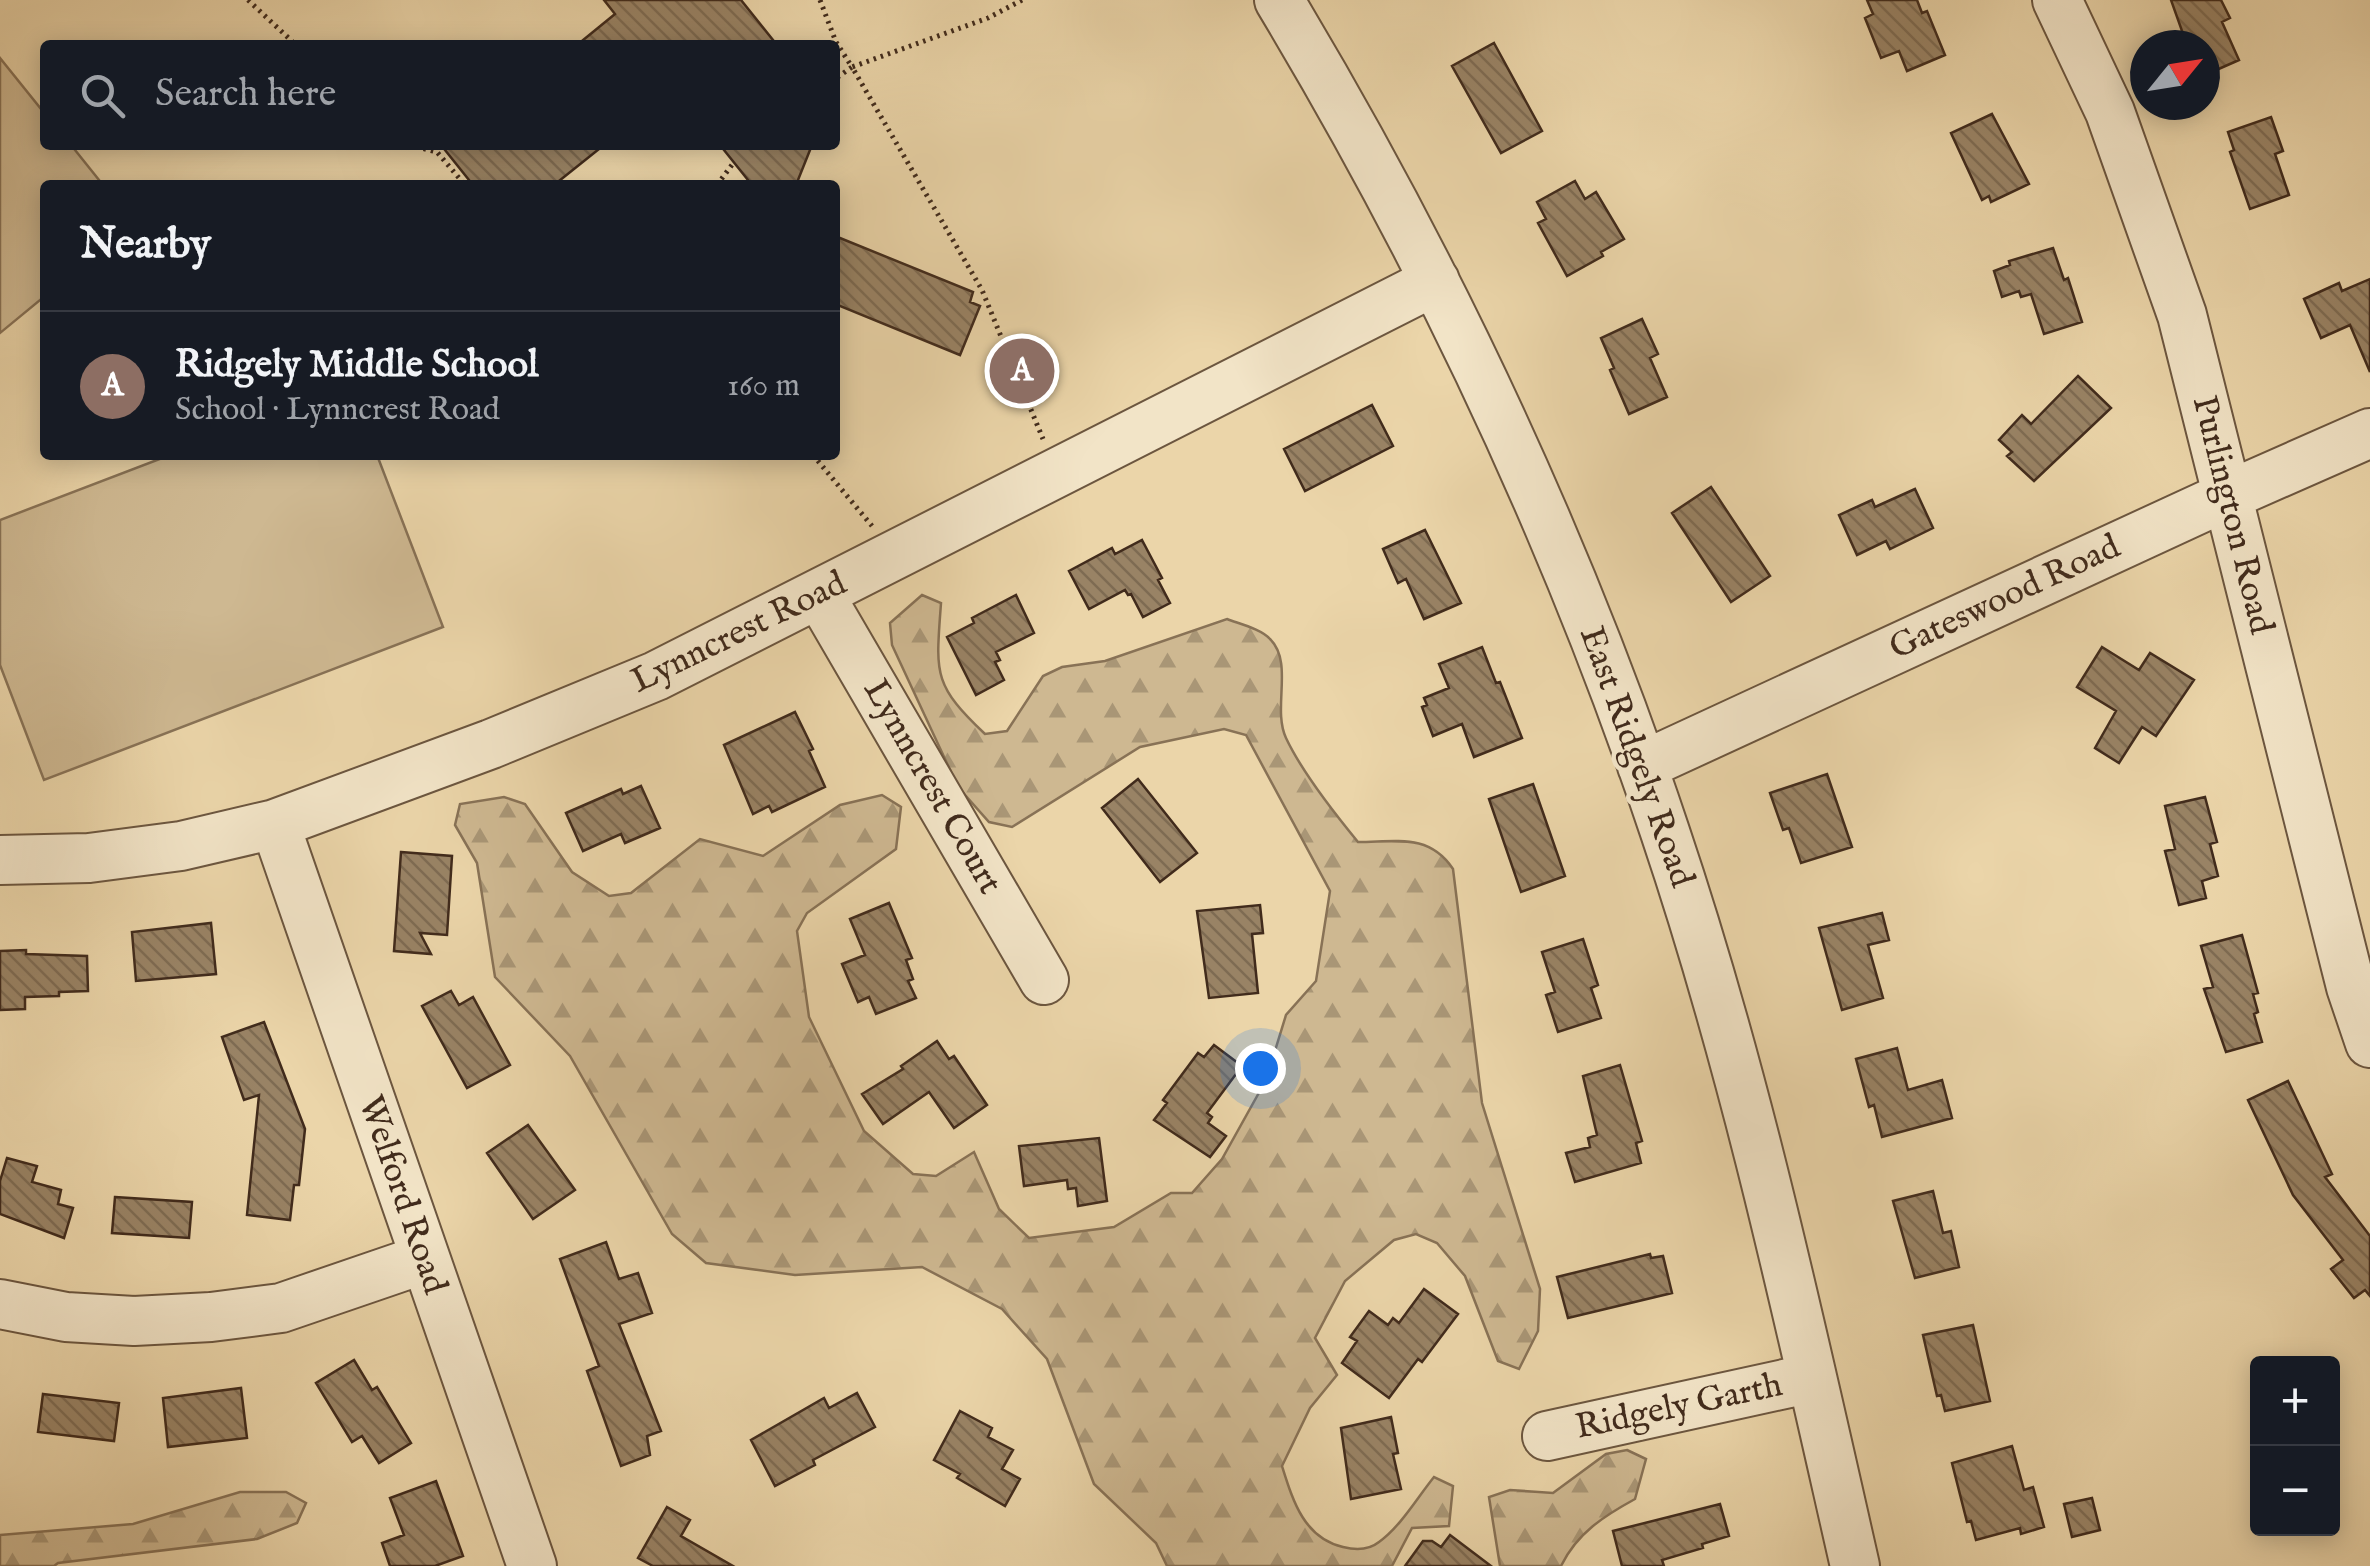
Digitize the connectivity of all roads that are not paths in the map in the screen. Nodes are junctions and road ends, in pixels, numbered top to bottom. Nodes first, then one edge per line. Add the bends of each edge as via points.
1 (1279, 0) edge
2 (2057, 0) edge
3 (1435, 281) junction
4 (2370, 433) edge
5 (2227, 496) junction
6 (819, 594) junction
7 (1642, 766) junction
8 (275, 824) junction
9 (0, 860) edge
10 (1044, 980) dead end
11 (2370, 1043) edge
12 (424, 1259) junction
13 (0, 1304) edge
14 (1812, 1378) junction
15 (1547, 1436) dead end
16 (532, 1566) edge
17 (1854, 1566) edge

1 - 3 street, East Ridgely Road
2 - 5 street, Purlington Road via 2110,112 2159,245
3 - 6 street, Lynncrest Road
3 - 7 street, East Ridgely Road via 1545,516
4 - 5 street, Gateswood Road
5 - 7 street, Gateswood Road
5 - 11 street, Purlington Road
6 - 8 street, Lynncrest Road via 638,684
6 - 10 street, Lynncrest Court
7 - 14 street, East Ridgely Road via 1729,1043
8 - 9 street, Lynncrest Road via 90,858
8 - 12 street, Welford Road
12 - 13 street via 280,1308 211,1317 66,1317
12 - 16 street, Welford Road
14 - 15 street, Ridgely Garth
14 - 17 street, East Ridgely Road

